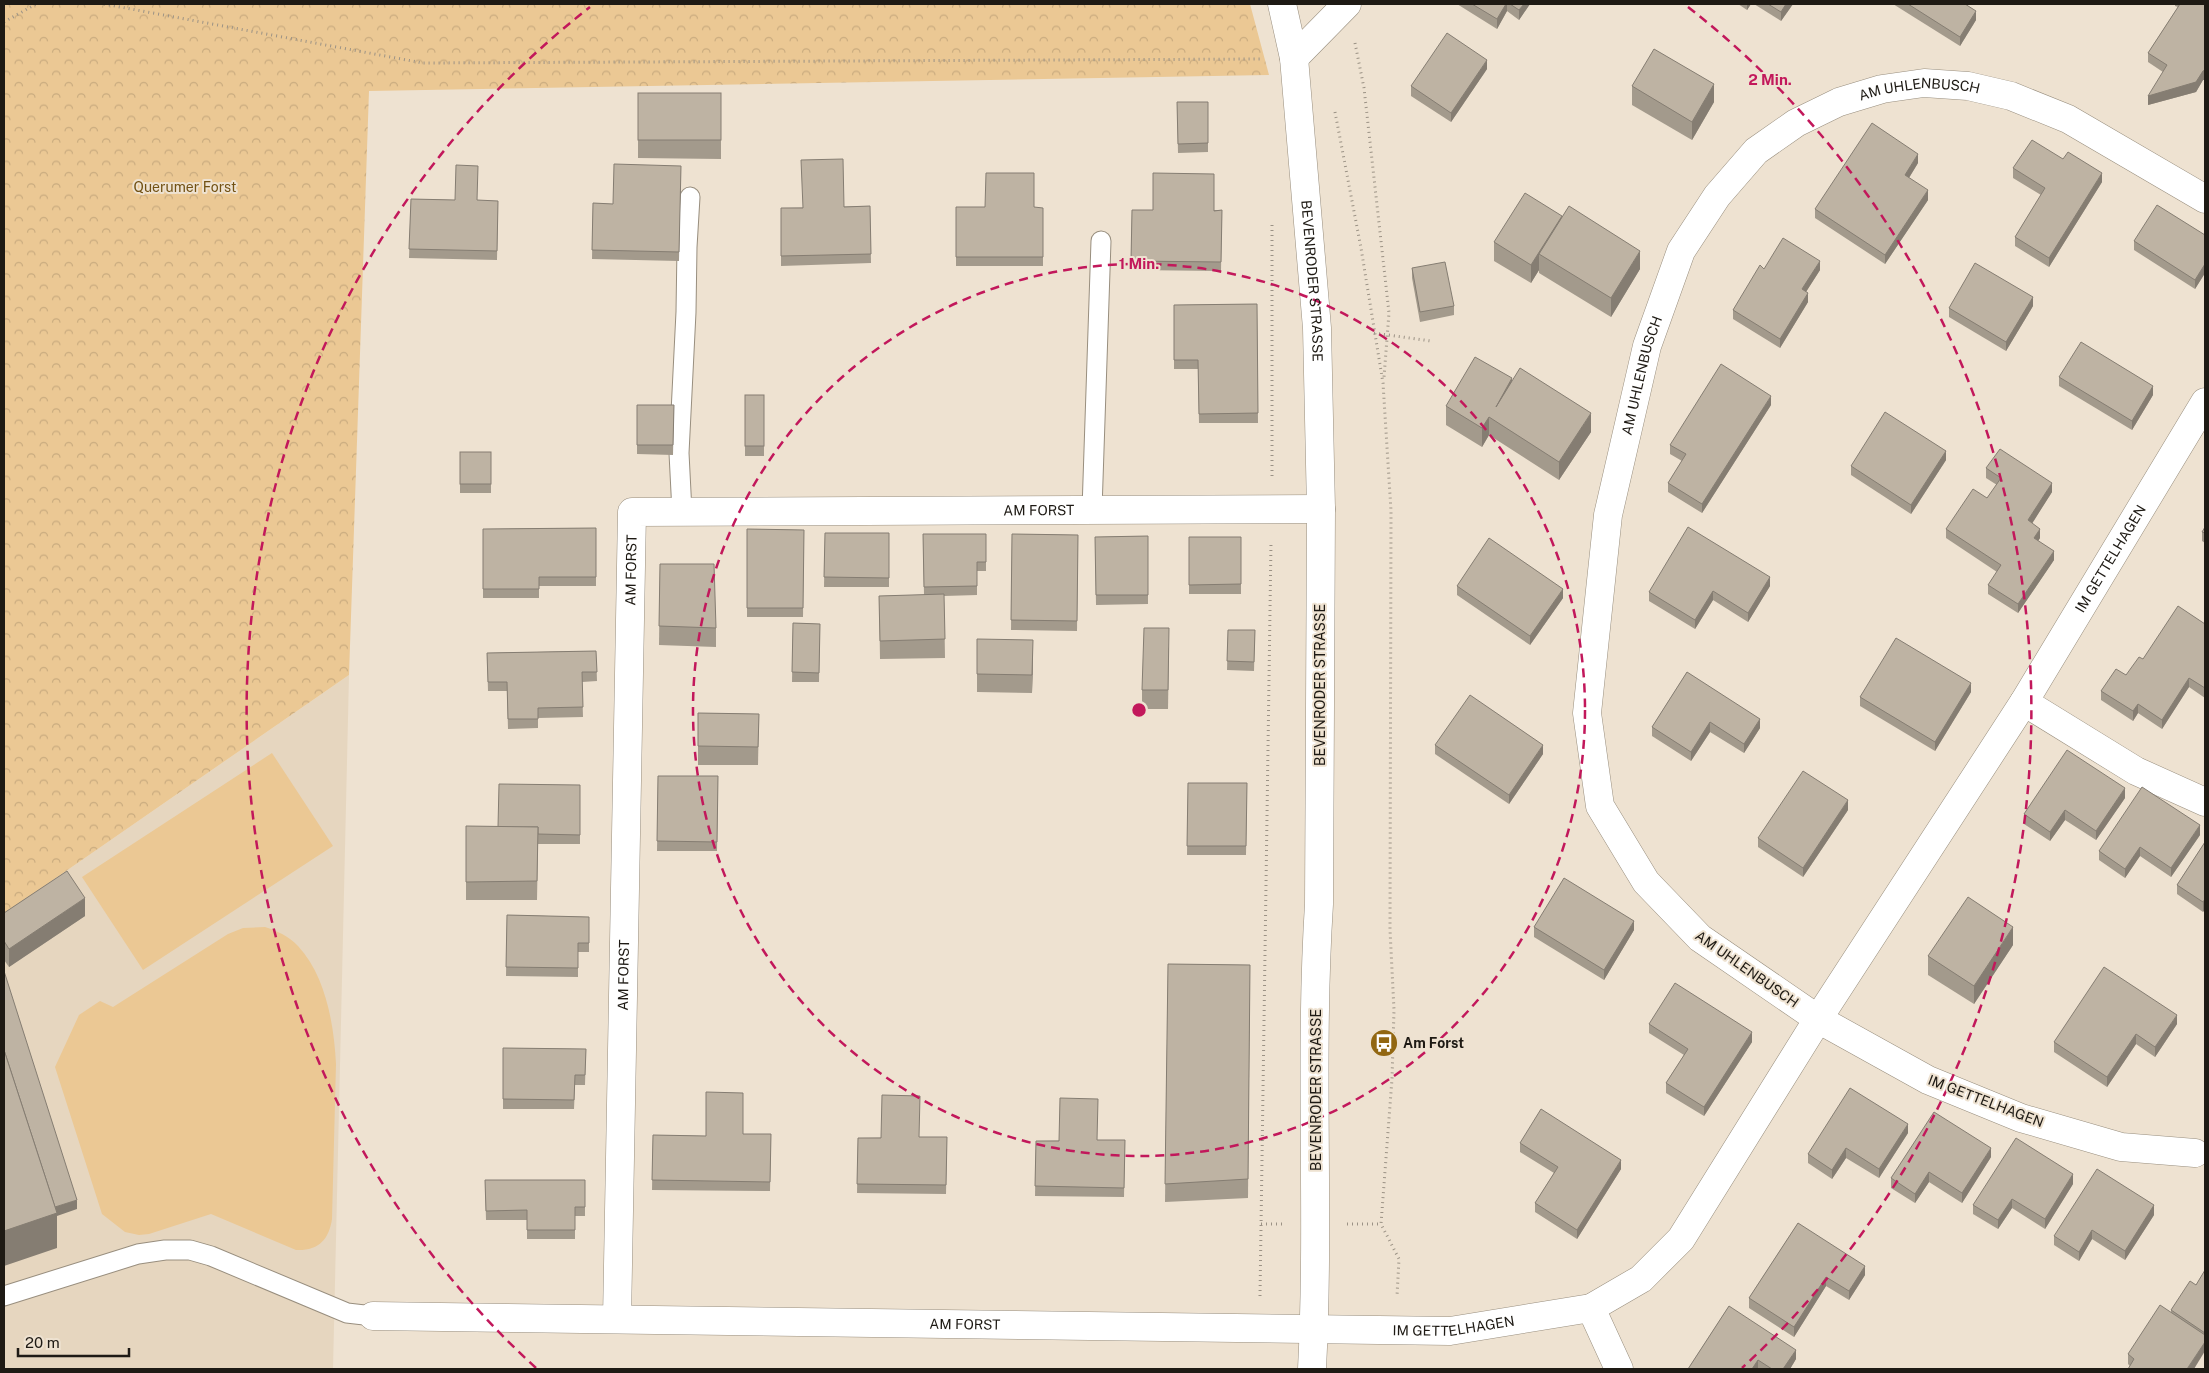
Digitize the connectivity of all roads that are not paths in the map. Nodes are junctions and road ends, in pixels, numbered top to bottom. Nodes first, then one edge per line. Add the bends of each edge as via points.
1 (1282, 4) edge
2 (1347, 4) edge
3 (1294, 58) junction
4 (690, 197) dead end
5 (2205, 199) edge
6 (1100, 241) dead end
7 (2203, 413) edge
8 (1322, 509) junction
9 (1092, 510) junction
10 (682, 512) junction
11 (2024, 702) junction
12 (2205, 802) edge
13 (1818, 1019) junction
14 (2195, 1153) dead end
15 (4, 1296) edge
16 (1591, 1308) junction
17 (373, 1316) joint
18 (617, 1319) junction
19 (1314, 1329) junction
20 (1312, 1369) edge
21 (1619, 1369) edge

1 - 3 street, BEVENRODER STRASSE
2 - 3 street
3 - 8 street, BEVENRODER STRASSE via 1318,328
4 - 10 lane via 679,454
5 - 13 street, AM UHLENBUSCH via 2068,119 2011,96 1968,86 1924,83 1882,89 1839,102 1796,123 1756,151 1717,196 1681,251 1647,346 1608,515 1587,713 1600,806 1646,882 1700,938
6 - 9 lane
7 - 11 street, IM GETTELHAGEN
8 - 9 street, AM FORST
8 - 19 street, BEVENRODER STRASSE
9 - 10 street, AM FORST
10 - 18 street, AM FORST via 632,512
11 - 12 street via 2136,771
11 - 13 street, IM GETTELHAGEN
13 - 14 street, IM GETTELHAGEN via 1928,1080 2021,1118 2121,1147
13 - 16 street, IM GETTELHAGEN via 1682,1239 1641,1279
15 - 17 lane via 138,1254 190,1250 347,1313
16 - 19 street, IM GETTELHAGEN via 1450,1331
16 - 21 street
17 - 18 street, AM FORST
18 - 19 street, AM FORST
19 - 20 street, BEVENRODER STRASSE

